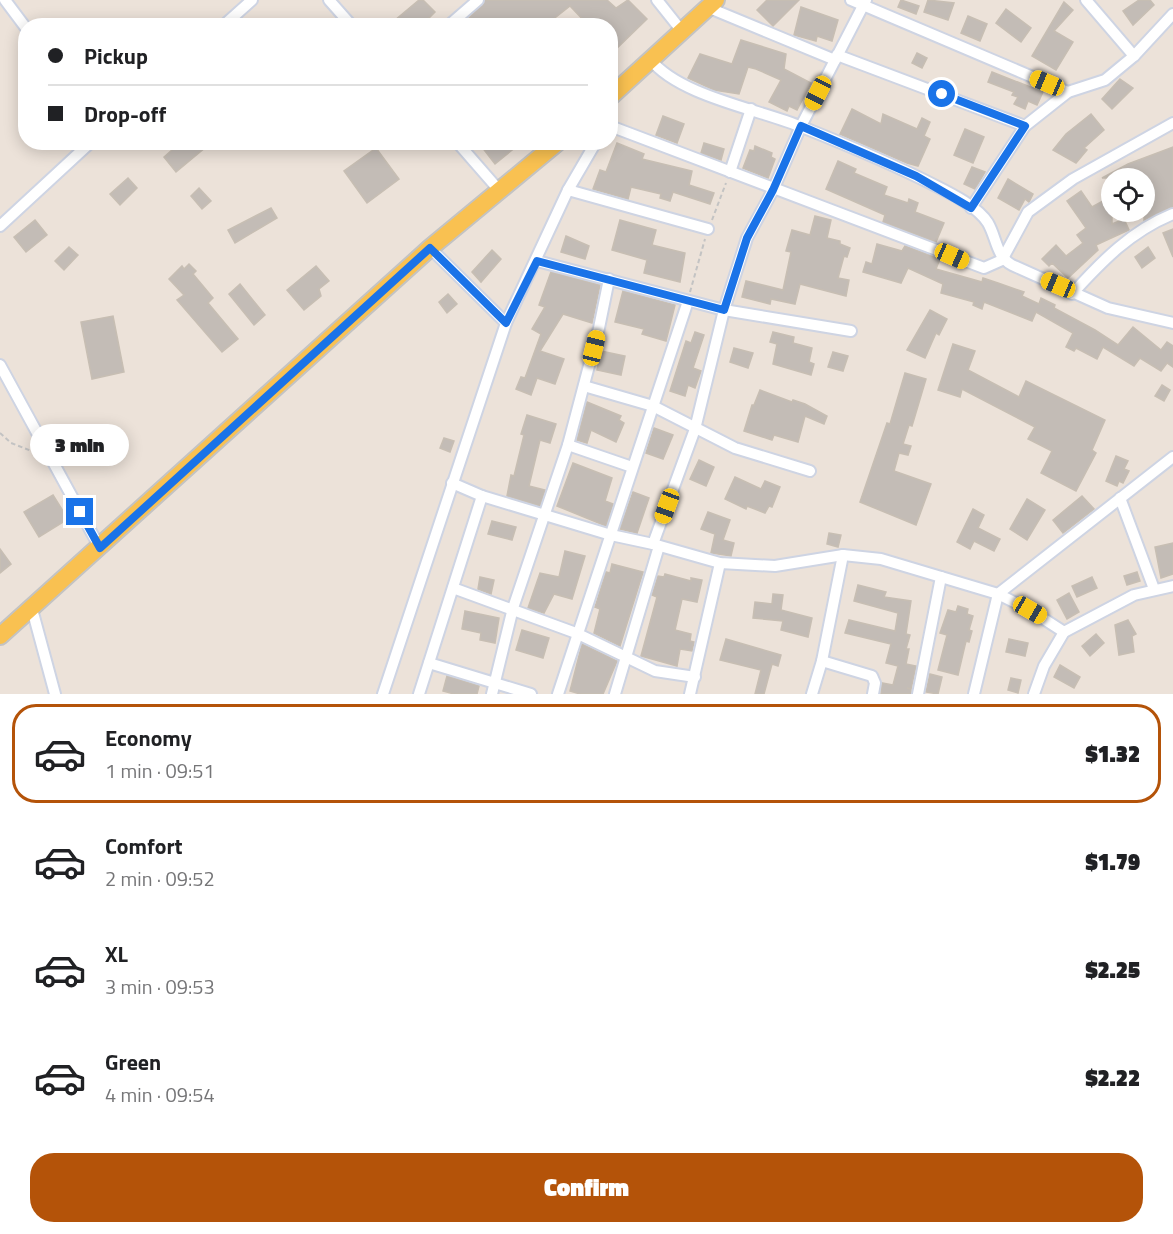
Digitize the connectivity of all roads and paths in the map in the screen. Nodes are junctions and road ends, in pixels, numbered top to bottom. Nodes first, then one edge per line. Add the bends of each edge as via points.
1 (252, 0) edge
2 (329, 0) edge
3 (478, 0) edge
4 (657, 0) edge
5 (850, 0) edge
6 (1086, 0) edge
7 (7, 1) edge
8 (865, 3) edge
9 (712, 4) edge
10 (1173, 14) edge
11 (19, 18) edge
12 (232, 18) edge
13 (345, 18) edge
14 (457, 18) edge
15 (681, 30) junction
16 (1134, 56) junction
17 (836, 57) junction
18 (650, 59) junction
19 (618, 89) edge
20 (1068, 92) junction
21 (751, 109) junction
22 (1173, 123) edge
23 (801, 126) junction
24 (1025, 126) junction
25 (618, 129) edge
26 (82, 150) edge
27 (464, 150) edge
28 (548, 150) edge
29 (591, 150) edge
30 (730, 172) junction
31 (498, 189) junction
32 (568, 190) junction
33 (773, 190) junction
34 (971, 208) junction
35 (1173, 214) edge
36 (0, 226) edge
37 (708, 229) dead end
38 (430, 248) junction
39 (1002, 260) junction
40 (537, 261) junction
41 (609, 279) junction
42 (1072, 294) junction
43 (687, 301) junction
44 (724, 310) junction
45 (506, 323) junction
46 (1173, 323) edge
47 (851, 331) dead end
48 (0, 365) edge
49 (584, 386) junction
50 (653, 406) junction
51 (695, 429) junction
52 (0, 433) edge
53 (568, 445) junction
54 (1173, 457) edge
55 (51, 459) junction
56 (632, 467) junction
57 (810, 471) dead end
58 (452, 483) junction
59 (482, 496) junction
60 (1120, 498) junction
61 (544, 515) junction
62 (611, 536) junction
63 (656, 545) junction
64 (100, 548) junction
65 (843, 555) junction
66 (720, 562) junction
67 (941, 577) junction
68 (1173, 586) edge
69 (453, 588) junction
70 (1154, 589) junction
71 (998, 594) junction
72 (513, 608) junction
73 (32, 609) junction
74 (1064, 632) junction
75 (576, 633) junction
76 (0, 636) edge
77 (628, 655) junction
78 (822, 661) junction
79 (429, 663) junction
80 (695, 677) junction
81 (494, 689) edge
82 (55, 694) edge
83 (383, 694) edge
84 (419, 694) edge
85 (531, 694) edge
86 (558, 694) edge
87 (615, 694) edge
88 (690, 694) edge
89 (812, 694) edge
90 (873, 694) edge
91 (918, 694) edge
92 (974, 694) edge
93 (1034, 694) edge

1 - 12 street
2 - 13 street
3 - 14 street
4 - 15 street
5 - 8 street
6 - 16 street
7 - 11 street
8 - 17 street
8 - 20 street
9 - 15 main road
9 - 17 street
10 - 16 street
15 - 18 main road
16 - 20 street via 1105,80
17 - 23 street
17 - 24 street
18 - 19 main road
18 - 21 street via 669,78
20 - 24 street
21 - 23 street
21 - 30 street
22 - 39 street via 1073,179 1028,212
23 - 33 street
23 - 34 street via 916,176
24 - 34 street
25 - 30 street
26 - 36 street
27 - 31 street
28 - 31 main road
29 - 32 street
30 - 33 street
31 - 38 main road
32 - 37 street
32 - 40 street
33 - 39 street via 984,268
33 - 44 street via 747,238
34 - 39 street via 987,222
35 - 42 street via 1109,254
38 - 45 street
38 - 64 main road
39 - 42 street
40 - 41 street
40 - 45 street
41 - 43 street
41 - 49 street
42 - 46 street via 1108,308
43 - 44 street
43 - 50 street
44 - 47 street
44 - 51 street
45 - 58 street
48 - 55 street
49 - 50 street
49 - 53 street
50 - 51 street
50 - 56 street
51 - 57 street via 735,448
51 - 63 street
52 - 55 path via 11,443
53 - 56 street
53 - 61 street
54 - 60 street
55 - 64 street
56 - 62 street
58 - 59 street
58 - 83 street
59 - 61 street
59 - 69 street
60 - 70 street
60 - 71 street
61 - 62 street
61 - 72 street
62 - 63 street
62 - 75 street
63 - 66 street
63 - 77 street
64 - 73 main road
65 - 66 street via 775,566
65 - 67 street via 881,559
65 - 78 street
66 - 80 street
67 - 71 street
67 - 91 street
68 - 70 street
69 - 72 street
69 - 79 street
70 - 74 street via 1134,595
71 - 74 street
71 - 92 street
72 - 75 street
72 - 81 street
73 - 76 main road
73 - 82 street
74 - 93 street via 1044,666
75 - 77 street
75 - 86 street
77 - 80 street via 655,670
77 - 87 street
78 - 89 street
78 - 90 street via 872,676
79 - 81 street
79 - 84 street
80 - 88 street
81 - 85 street

